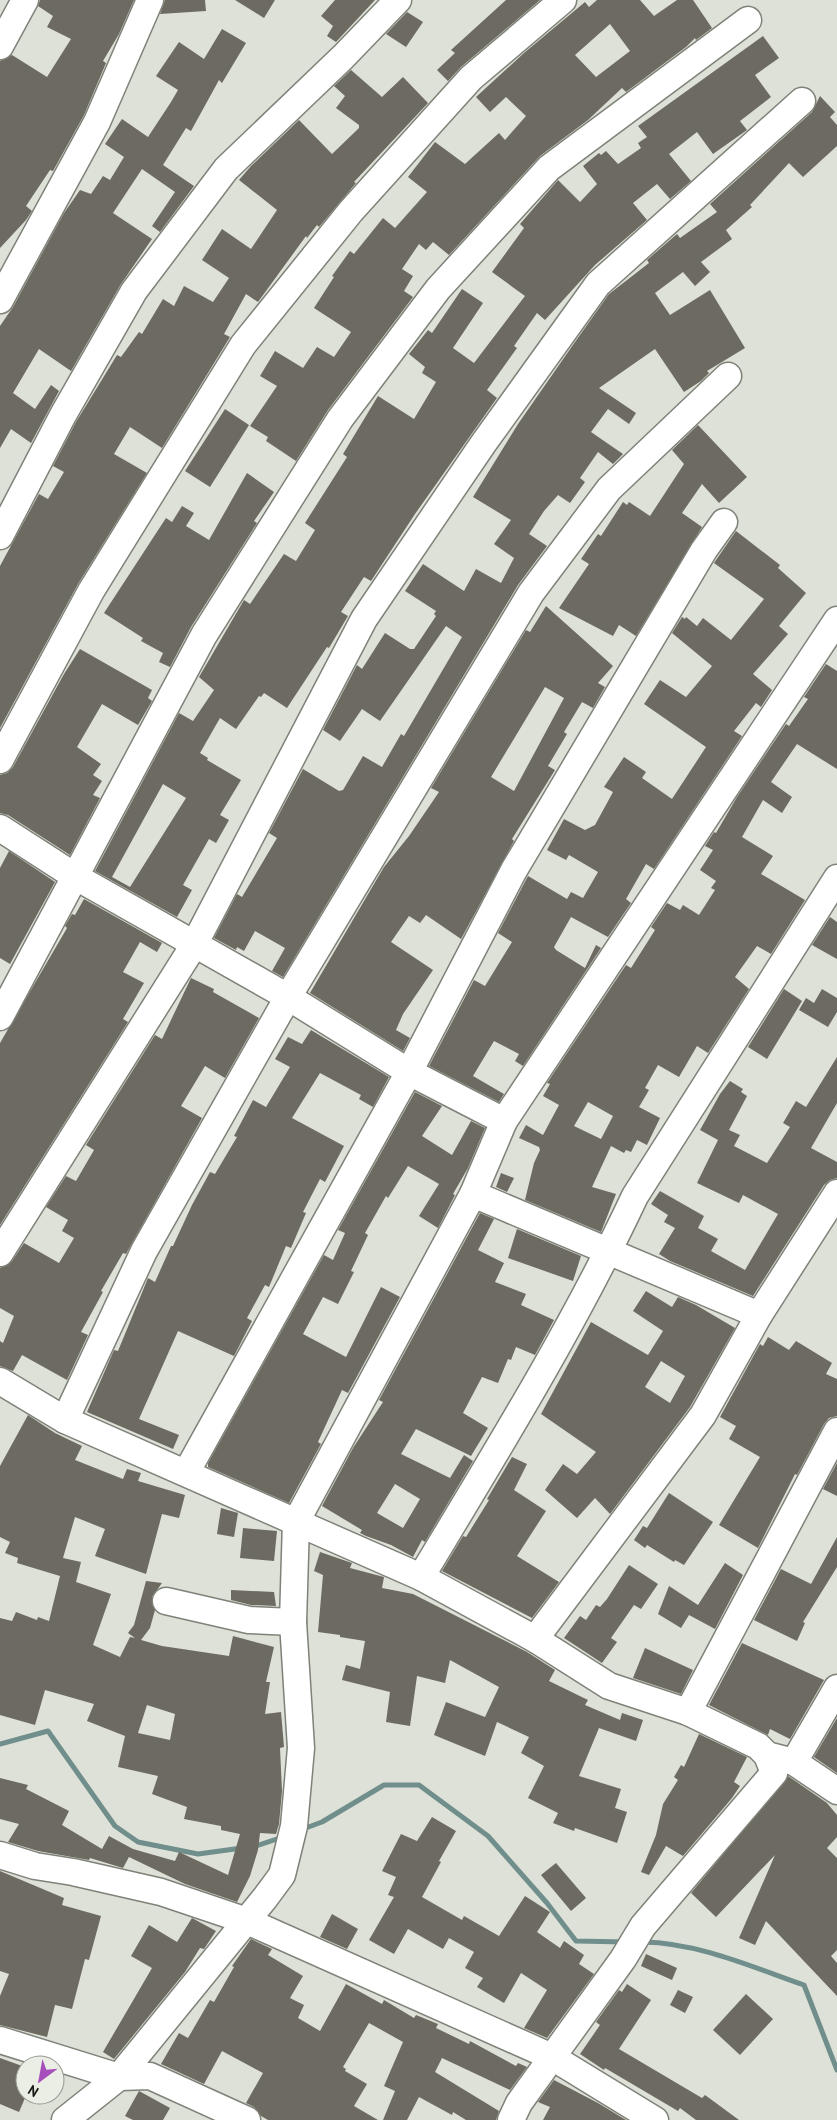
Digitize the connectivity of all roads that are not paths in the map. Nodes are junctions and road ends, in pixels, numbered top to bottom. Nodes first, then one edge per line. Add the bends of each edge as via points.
1 (25, 0) edge
2 (150, 0) edge
3 (398, 0) edge
4 (563, 0) edge
5 (748, 20) dead end
6 (0, 46) edge
7 (802, 101) dead end
8 (0, 300) edge
9 (728, 376) dead end
10 (724, 522) dead end
11 (0, 536) edge
12 (837, 620) edge
13 (0, 760) edge
14 (0, 828) edge
15 (76, 877) junction
16 (837, 878) edge
17 (194, 946) junction
18 (288, 997) junction
19 (0, 1017) edge
20 (409, 1072) junction
21 (504, 1121) junction
22 (837, 1193) edge
23 (473, 1194) junction
24 (609, 1252) junction
25 (0, 1253) edge
26 (759, 1315) junction
27 (0, 1381) edge
28 (65, 1420) junction
29 (837, 1431) edge
30 (186, 1473) junction
31 (296, 1522) junction
32 (421, 1576) junction
33 (166, 1602) dead end
34 (293, 1622) junction
35 (535, 1639) junction
36 (837, 1688) edge
37 (688, 1712) junction
38 (767, 1755) junction
39 (794, 1762) junction
40 (837, 1791) edge
41 (0, 1855) edge
42 (246, 1921) junction
43 (0, 2040) edge
44 (552, 2058) junction
45 (119, 2077) junction
46 (65, 2120) edge
47 (248, 2120) edge
48 (511, 2120) edge
49 (655, 2120) edge

1 - 6 street
2 - 8 street via 97,122
3 - 11 street via 226,169 134,291 63,415
4 - 13 street via 471,78 351,211 243,345 91,590
5 - 15 street via 549,168 438,289 340,419 204,635
7 - 17 street via 598,284 488,436 364,619
9 - 18 street via 609,489 531,592
10 - 20 street via 704,550 514,870
12 - 21 street
14 - 15 street
15 - 17 street
15 - 19 street
16 - 24 street via 635,1196
17 - 18 street
17 - 25 street
18 - 20 street
18 - 28 street via 144,1251
20 - 21 street
20 - 30 street
21 - 23 street
22 - 26 street
23 - 24 street
23 - 31 street
24 - 26 street
24 - 32 street via 519,1413
26 - 35 street via 703,1415
27 - 28 street
28 - 30 street
29 - 37 street
30 - 31 street
31 - 32 street
31 - 34 street
32 - 35 street
33 - 34 street via 249,1620
34 - 42 street via 300,1748 294,1826 282,1874
35 - 37 street via 609,1686
36 - 39 street
37 - 38 street via 758,1746
38 - 39 street
38 - 44 street via 774,1773 643,1926
39 - 40 street
41 - 42 street via 35,1866 162,1892
42 - 44 street
42 - 45 street
43 - 45 street
44 - 48 street via 519,2103
44 - 49 street
45 - 46 street
45 - 47 street via 150,2076

